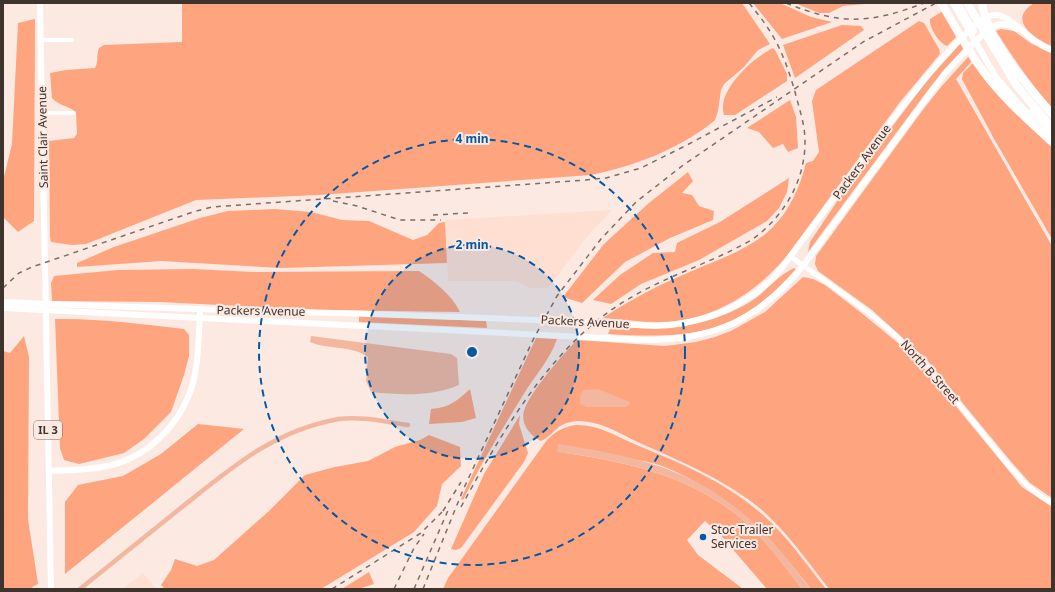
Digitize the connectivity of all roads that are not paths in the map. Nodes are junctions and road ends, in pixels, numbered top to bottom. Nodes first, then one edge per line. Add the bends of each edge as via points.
1 (40, 3) edge
2 (942, 3) edge
3 (953, 3) edge
4 (958, 3) edge
5 (967, 3) edge
6 (982, 3) edge
7 (1022, 32) junction
8 (42, 40) junction
9 (72, 40) dead end
10 (1052, 50) edge
11 (995, 64) junction
12 (42, 113) junction
13 (73, 113) dead end
14 (1052, 114) edge
15 (1052, 128) edge
16 (1052, 134) edge
17 (1052, 139) edge
18 (1052, 142) edge
19 (791, 257) junction
20 (803, 266) junction
21 (3, 302) edge
22 (3, 308) edge
23 (69, 308) junction
24 (200, 309) junction
25 (200, 317) junction
26 (49, 471) junction
27 (1052, 503) edge
28 (51, 589) edge

1 - 8 main road, Saint Clair Avenue / IL 3
2 - 11 highway
3 - 11 main road
4 - 11 main road
5 - 11 highway
6 - 11 highway
7 - 10 main road, Packers Avenue via 1039,45
7 - 19 main road, Packers Avenue via 1006,17 994,15 982,19 969,31 918,86
7 - 20 main road, Packers Avenue via 1004,24 994,26 954,64 930,91
8 - 9 street
8 - 12 main road, Saint Clair Avenue / IL 3
11 - 14 highway
11 - 15 highway
11 - 16 main road via 1009,88
11 - 17 main road via 1014,100
11 - 18 highway via 1016,109
12 - 13 street
12 - 26 main road, Saint Clair Avenue / IL 3
19 - 20 street, North B Street
19 - 24 main road, Packers Avenue via 753,296 714,316 677,325 444,315
20 - 25 main road, Packers Avenue via 784,289 760,309 721,329 700,336 667,340
20 - 27 street, North B Street via 868,312 900,339 939,380 1017,476 1033,491
21 - 23 main road, Packers Avenue
22 - 23 main road, Packers Avenue
23 - 24 main road, Packers Avenue
23 - 25 main road, Packers Avenue
24 - 25 main road
25 - 26 main road via 194,379 183,408 165,432 143,451 116,464 85,470
26 - 28 main road, IL 3

